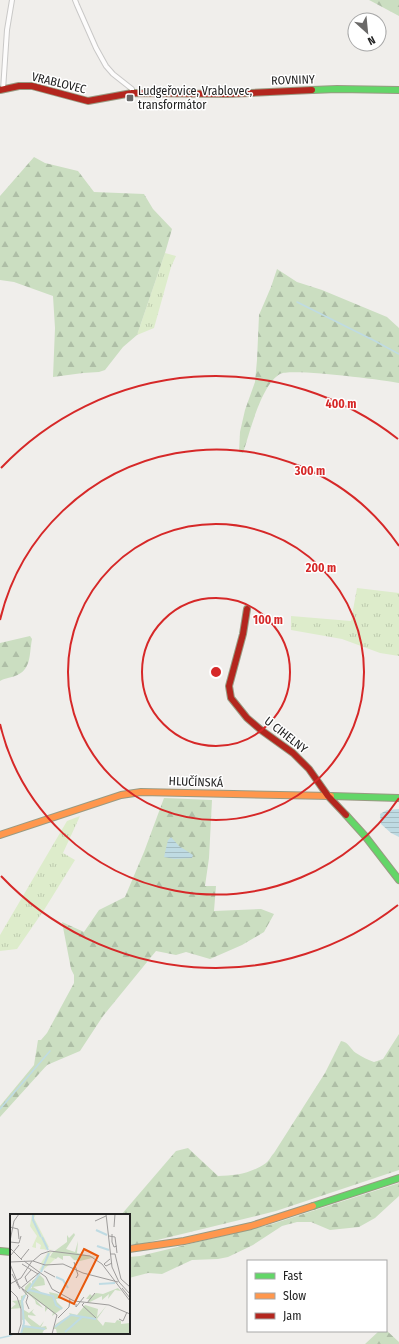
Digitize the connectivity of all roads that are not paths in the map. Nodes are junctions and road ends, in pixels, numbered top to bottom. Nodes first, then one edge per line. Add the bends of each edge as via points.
1 (12, 0) edge
2 (75, 0) edge
3 (2, 90) edge
4 (399, 90) edge
5 (132, 93) junction
6 (247, 609) dead end
7 (328, 796) junction
8 (399, 798) edge
9 (0, 836) edge
10 (399, 880) edge
11 (399, 1178) edge
12 (130, 1249) edge
13 (0, 1251) edge
14 (10, 1252) edge

1 - 3 street, VRABLOVEC
2 - 5 street via 106,66 132,89
3 - 5 street, VRABLOVEC via 32,86 88,101
4 - 5 street, ROVNINY
6 - 7 street, U CIHELNY via 229,686 231,698 247,718 302,761
7 - 8 street, HLUČÍNSKÁ
7 - 9 street, HLUČÍNSKÁ via 141,792 112,798
7 - 10 street, U CIHELNY via 365,836
11 - 12 street via 251,1226 184,1241
13 - 14 street

